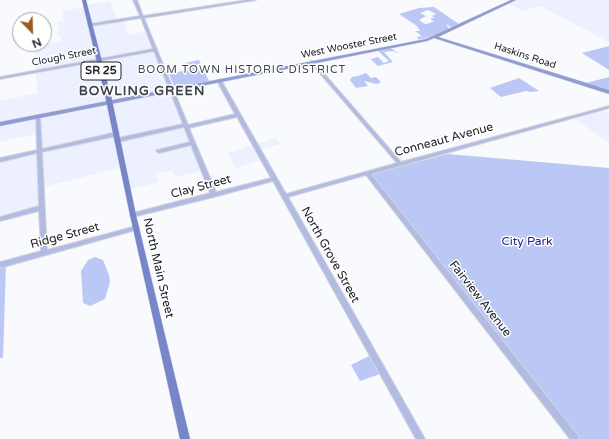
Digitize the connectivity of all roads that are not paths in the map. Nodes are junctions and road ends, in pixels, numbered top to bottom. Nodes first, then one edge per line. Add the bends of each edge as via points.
1 (84, 0) edge
2 (135, 0) edge
3 (254, 0) edge
4 (514, 0) edge
5 (142, 17) junction
6 (90, 25) junction
7 (435, 37) junction
8 (155, 50) junction
9 (98, 60) junction
10 (312, 62) junction
11 (0, 78) edge
12 (220, 81) junction
13 (171, 90) junction
14 (609, 92) edge
15 (109, 102) junction
16 (609, 107) edge
17 (239, 115) junction
18 (38, 116) junction
19 (0, 124) edge
20 (186, 126) junction
21 (117, 137) junction
22 (192, 143) junction
23 (39, 151) junction
24 (159, 151) dead end
25 (0, 160) edge
26 (400, 164) junction
27 (367, 173) junction
28 (274, 179) junction
29 (214, 195) junction
30 (284, 196) junction
31 (41, 208) junction
32 (133, 215) junction
33 (0, 219) edge
34 (136, 228) junction
35 (44, 253) junction
36 (0, 265) edge
37 (185, 439) edge
38 (421, 439) edge
39 (575, 439) edge

1 - 6 main road, SR 25
2 - 5 street
3 - 5 street
4 - 7 main road, West Wooster Street
5 - 6 street
5 - 8 street
6 - 9 main road, SR 25
7 - 10 main road, West Wooster Street
7 - 14 main road, Haskins Road
8 - 9 street, Clough Street
8 - 13 street
9 - 11 street, Clough Street
9 - 15 main road, SR 25
10 - 12 main road, West Wooster Street
10 - 26 street
12 - 13 main road, West Wooster Street
12 - 17 street, North Grove Street
13 - 15 main road, West Wooster Street
13 - 20 street
15 - 18 main road, West Wooster Street
15 - 21 main road, North Main Street
16 - 26 street, Conneaut Avenue
17 - 20 street
17 - 28 street, North Grove Street
18 - 19 main road, West Wooster Street
18 - 23 street
20 - 21 street
20 - 22 street
21 - 23 street
21 - 32 main road, North Main Street
22 - 24 street
22 - 29 street
23 - 25 street
23 - 31 street
26 - 27 street, Conneaut Avenue
27 - 30 street, Conneaut Avenue
27 - 39 street, Fairview Avenue
28 - 29 street, Clay Street
28 - 30 street, North Grove Street
29 - 32 street, Clay Street
30 - 38 street, North Grove Street
31 - 33 street
31 - 35 street
32 - 34 main road, North Main Street
34 - 35 street, Ridge Street
34 - 37 main road, North Main Street
35 - 36 street, Ridge Street

